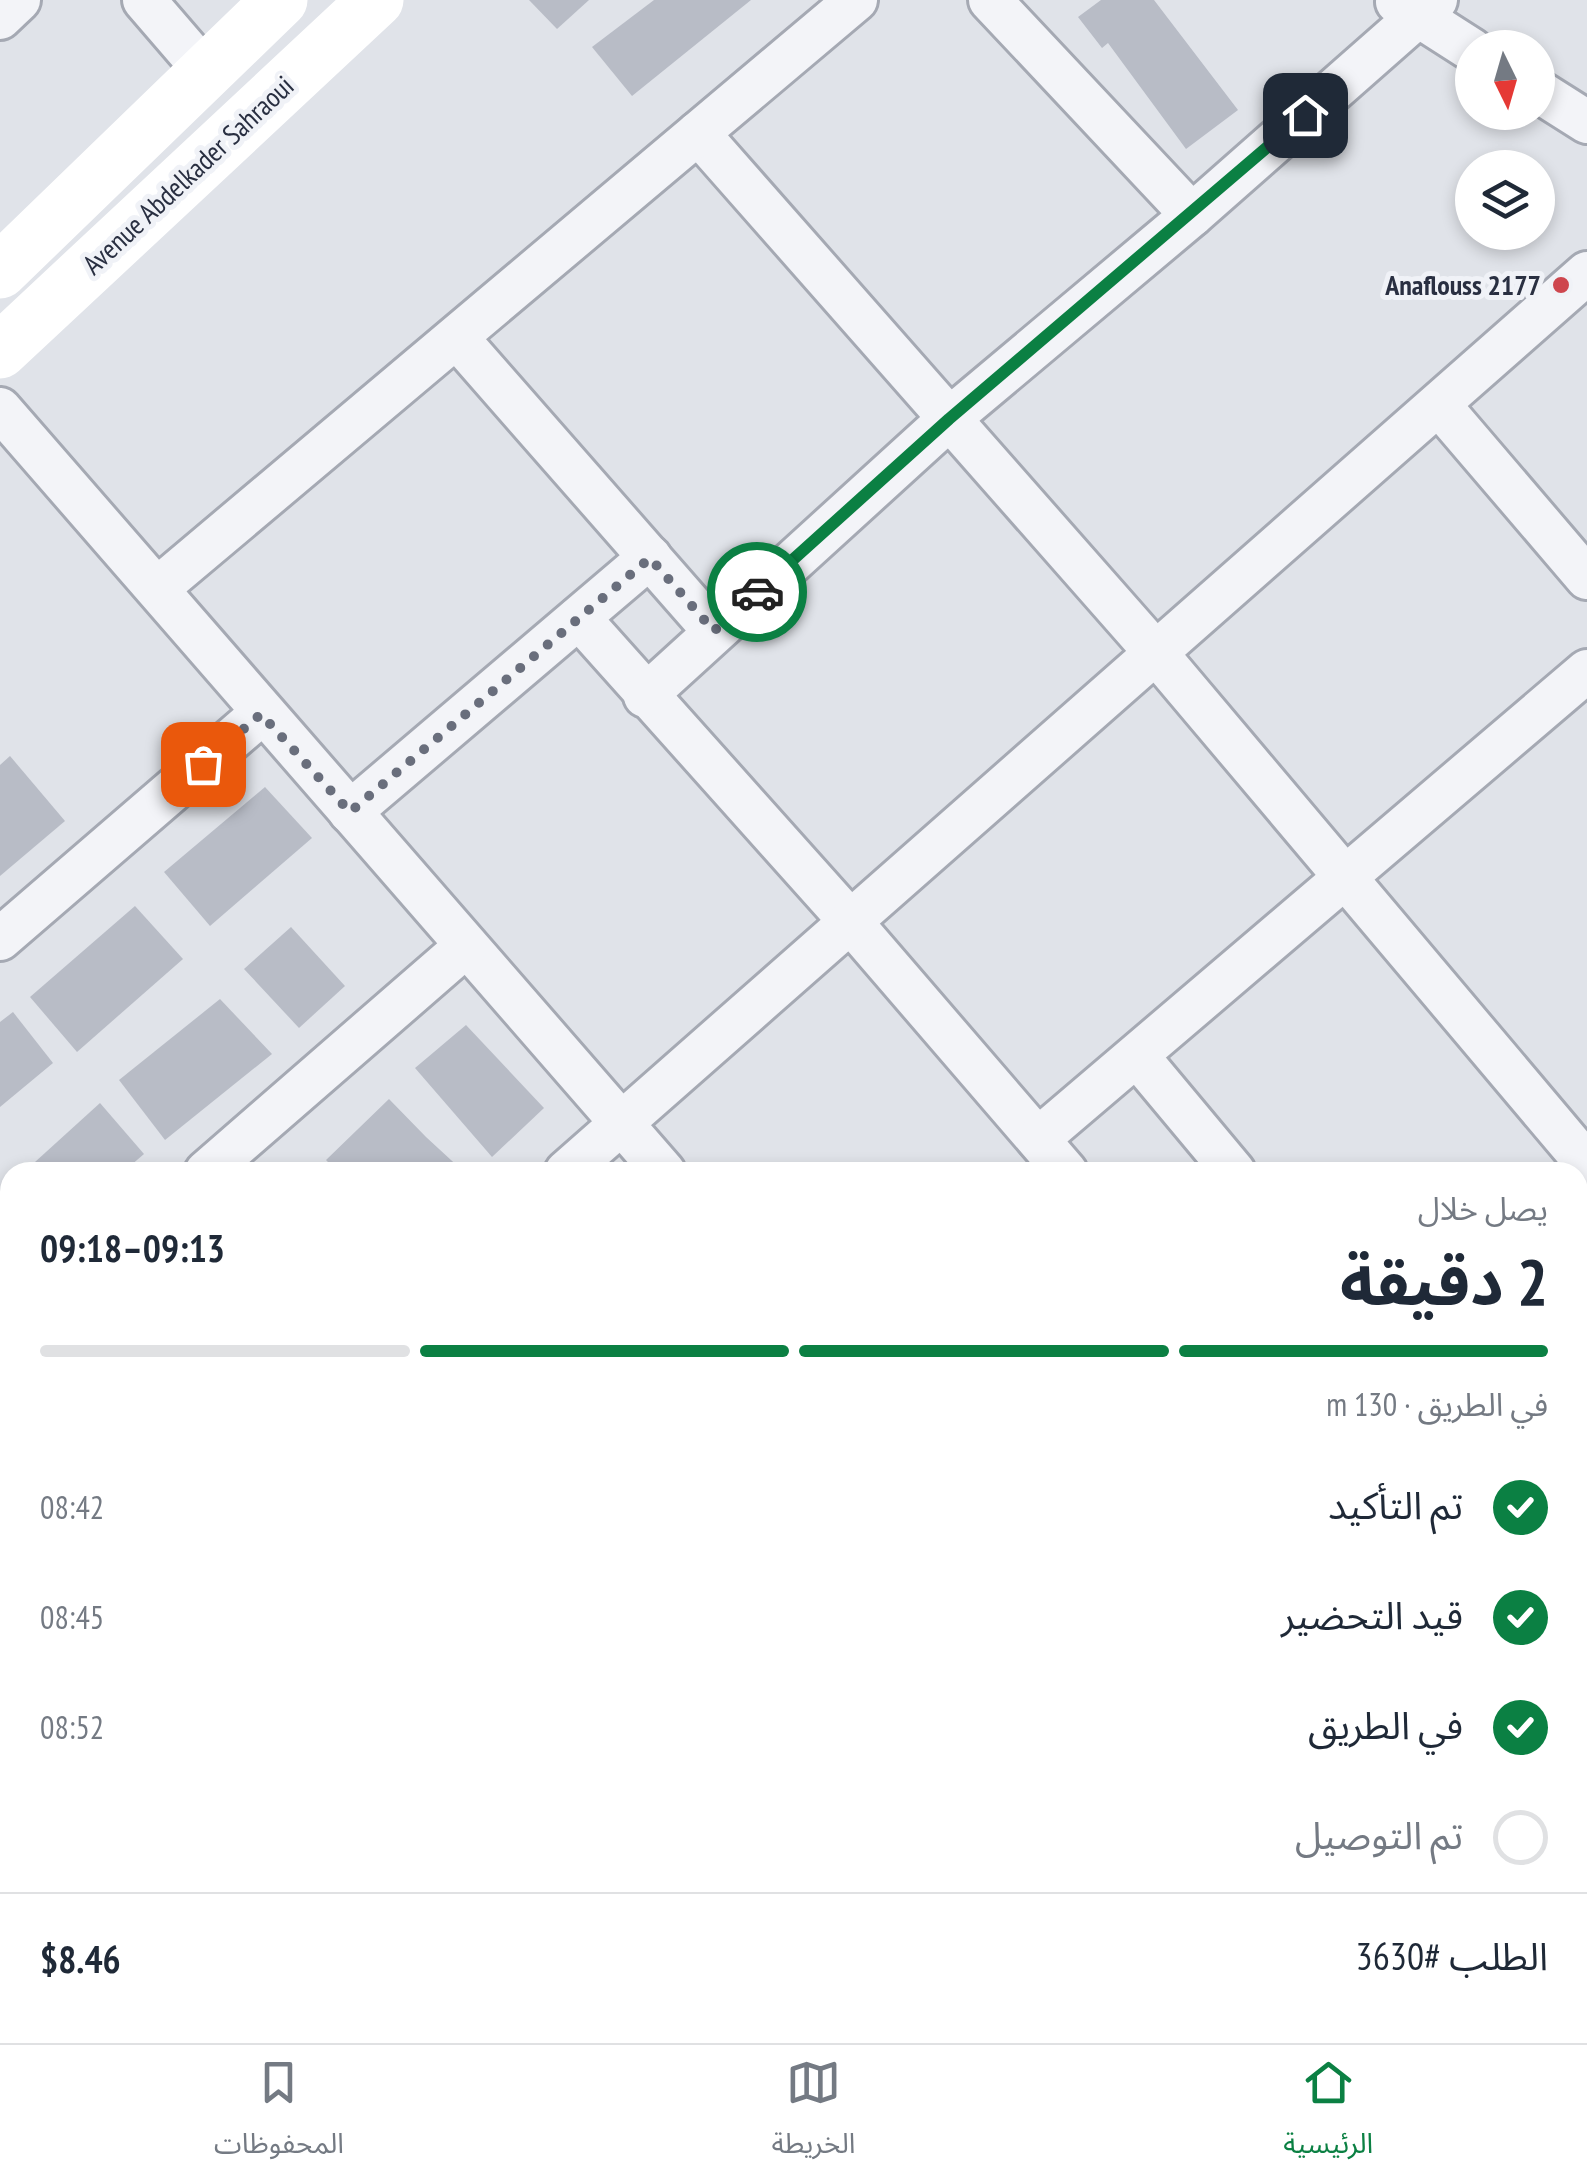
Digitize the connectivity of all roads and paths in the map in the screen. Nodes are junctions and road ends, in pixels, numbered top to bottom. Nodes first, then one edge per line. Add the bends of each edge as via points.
1 (19, 0) edge
2 (144, 0) edge
3 (280, 0) edge
4 (376, 0) edge
5 (856, 0) edge
6 (990, 0) edge
7 (1416, 5) edge
8 (0, 18) edge
9 (1455, 36) edge
10 (206, 72) junction
11 (1555, 102) edge
12 (1587, 122) edge
13 (698, 134) junction
14 (1192, 216) junction
15 (0, 272) edge
16 (1587, 273) edge
17 (458, 339) junction
18 (0, 351) edge
19 (1440, 406) junction
20 (0, 410) edge
21 (949, 419) junction
22 (650, 558) junction
23 (1587, 578) edge
24 (158, 588) junction
25 (579, 618) junction
26 (714, 631) junction
27 (1156, 653) junction
28 (1581, 689) edge
29 (645, 696) junction
30 (261, 714) junction
31 (350, 812) junction
32 (1344, 879) junction
33 (849, 920) junction
34 (0, 939) edge
35 (466, 946) junction
36 (1138, 1057) junction
37 (621, 1124) junction
38 (1038, 1139) junction
39 (218, 1162) edge
40 (577, 1162) edge
41 (655, 1162) edge
42 (1058, 1162) edge
43 (1209, 1162) edge
44 (1585, 1162) edge

1 - 8 street
2 - 10 street
3 - 10 main road
4 - 18 main road, Avenue Abdelkader Sahraoui
5 - 13 street
6 - 14 street
7 - 9 street
7 - 14 street
10 - 15 main road
11 - 12 street
13 - 17 street
13 - 21 street
14 - 21 street
16 - 19 street
17 - 22 street
17 - 24 street
19 - 23 street
19 - 27 street
20 - 24 street
21 - 26 street
21 - 27 street
22 - 25 street
22 - 26 street
24 - 30 street
25 - 29 street
25 - 31 street
26 - 29 street
27 - 32 street
27 - 33 street
28 - 32 street
29 - 33 street
30 - 31 street
30 - 34 street
31 - 35 street
32 - 36 street
32 - 44 street
33 - 37 street
33 - 38 street
35 - 37 street
35 - 39 street
36 - 38 street
36 - 43 street
37 - 40 street
37 - 41 street
38 - 42 street

